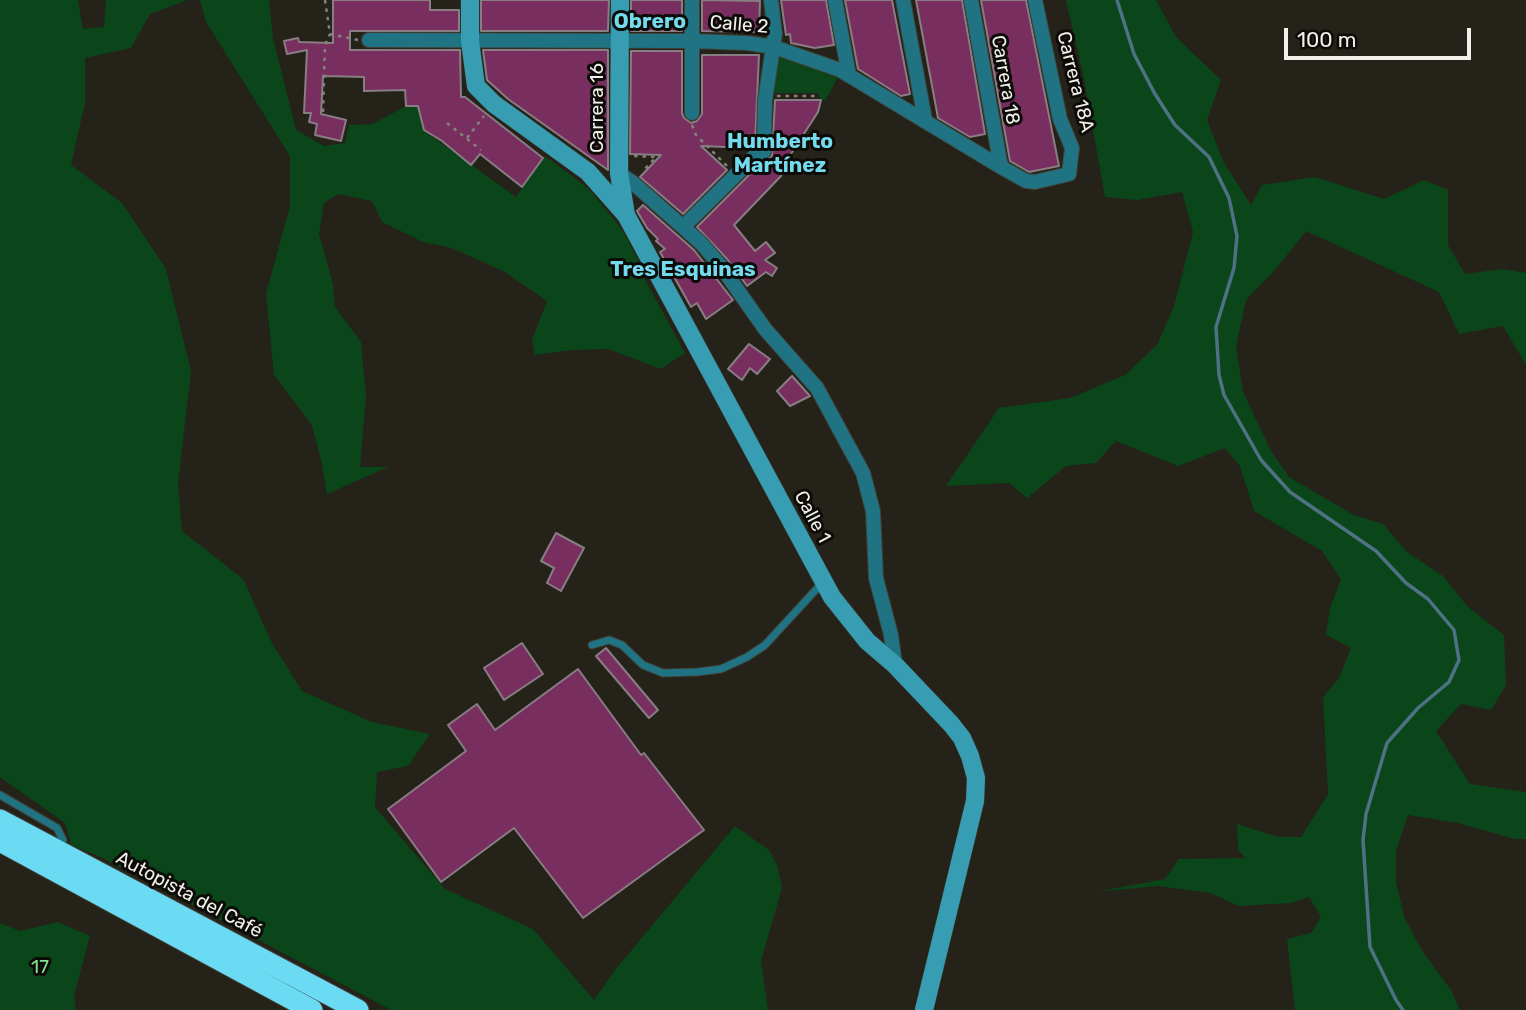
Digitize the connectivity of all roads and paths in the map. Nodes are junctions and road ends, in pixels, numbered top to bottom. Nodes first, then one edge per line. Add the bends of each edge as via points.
1 (325, 0) edge
2 (470, 0) edge
3 (620, 0) edge
4 (692, 0) edge
5 (771, 0) edge
6 (835, 0) edge
7 (903, 0) edge
8 (971, 0) edge
9 (1035, 0) edge
10 (330, 34) junction
11 (369, 40) joint
12 (470, 41) junction
13 (620, 41) junction
14 (692, 41) junction
15 (774, 47) junction
16 (849, 75) junction
17 (765, 96) junction
18 (816, 96) dead end
19 (494, 104) junction
20 (323, 112) dead end
21 (692, 113) joint
22 (925, 120) junction
23 (447, 123) dead end
24 (467, 138) junction
25 (481, 150) dead end
26 (720, 159) dead end
27 (1001, 167) junction
28 (623, 170) junction
29 (1069, 174) joint
30 (626, 215) junction
31 (684, 226) junction
32 (823, 582) junction
33 (592, 645) dead end
34 (895, 666) junction
35 (0, 795) edge
36 (0, 820) edge
37 (0, 841) edge
38 (56, 851) junction
39 (312, 1010) edge
40 (358, 1010) edge
41 (924, 1010) edge

1 - 10 path
2 - 12 street
3 - 13 street, Carrera 16
4 - 14 street
5 - 15 street
6 - 16 street
7 - 22 street
8 - 27 street, Carrera 18
9 - 29 street, Carrera 18A via 1060,119 1072,148
10 - 11 path
10 - 20 path via 325,45
11 - 12 street, Calle 2
12 - 13 street, Calle 2
12 - 19 street, Calle 1 via 476,86
13 - 14 street, Calle 2
13 - 28 street, Carrera 16
14 - 15 street, Calle 2
14 - 21 street
15 - 16 street, Calle 2
15 - 17 street
16 - 22 street, Calle 2
17 - 18 path
17 - 31 street via 764,150
19 - 24 path
19 - 30 street, Calle 1 via 588,173
21 - 26 path via 696,135
22 - 27 street, Calle 2
23 - 24 path
24 - 25 path
27 - 29 street, Calle 2 via 1035,182
28 - 28 path via 656,157
28 - 30 street, Carrera 16
28 - 31 street
30 - 32 street, Calle 1
31 - 34 street via 817,388 863,473 873,511 876,578
32 - 33 lane via 765,645 721,668 663,673 643,665 622,645 609,640
32 - 34 street, Calle 1 via 855,626
34 - 41 street, Calle 1 via 962,738 975,778 969,833
35 - 38 lane via 57,828 63,840
36 - 38 highway, Autopista del Café
37 - 39 highway
38 - 40 highway, Autopista del Café

